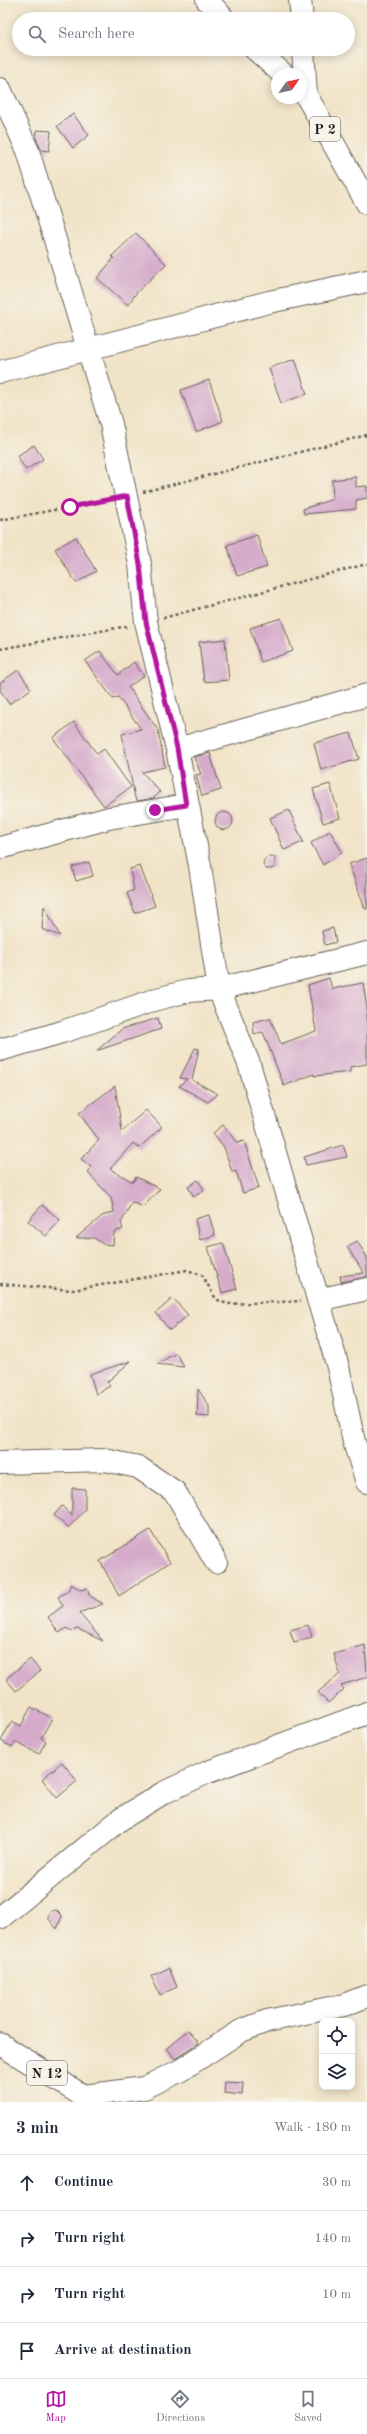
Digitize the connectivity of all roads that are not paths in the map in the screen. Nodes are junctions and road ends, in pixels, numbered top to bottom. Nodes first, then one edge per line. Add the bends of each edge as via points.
1 (207, 0) edge
2 (300, 0) edge
3 (218, 12) edge
4 (301, 12) edge
5 (264, 56) edge
6 (303, 56) edge
7 (277, 68) edge
8 (303, 68) edge
9 (0, 89) edge
10 (307, 98) edge
11 (367, 203) edge
12 (367, 281) edge
13 (88, 351) junction
14 (0, 372) edge
15 (367, 695) edge
16 (177, 748) junction
17 (186, 805) junction
18 (0, 848) edge
19 (367, 953) edge
20 (219, 989) junction
21 (0, 1050) edge
22 (367, 1289) edge
23 (318, 1300) junction
24 (361, 1436) edge
25 (0, 1462) edge
26 (367, 1482) edge
27 (216, 1562) dead end
28 (367, 1713) edge
29 (0, 1918) edge
30 (367, 1996) edge
31 (0, 2044) edge
32 (88, 2099) edge

1 - 3 main road
2 - 4 main road
5 - 7 main road
6 - 8 main road, P 2
9 - 13 main road via 28,150
10 - 11 main road, P 2
12 - 13 main road via 269,302
13 - 14 main road
13 - 16 main road via 111,424 140,564 146,622
15 - 16 main road
16 - 17 main road
17 - 18 main road via 108,818
17 - 20 main road via 200,866
19 - 20 main road
20 - 21 main road via 188,991 157,999 62,1032
20 - 23 main road via 249,1064
22 - 23 main road
23 - 24 main road
24 - 26 main road
25 - 27 main road via 105,1460 138,1467 175,1492
28 - 29 main road via 208,1772 163,1793 121,1819
30 - 32 main road via 344,2005 268,2021 241,2032 181,2070 144,2088
31 - 32 main road, N 12

